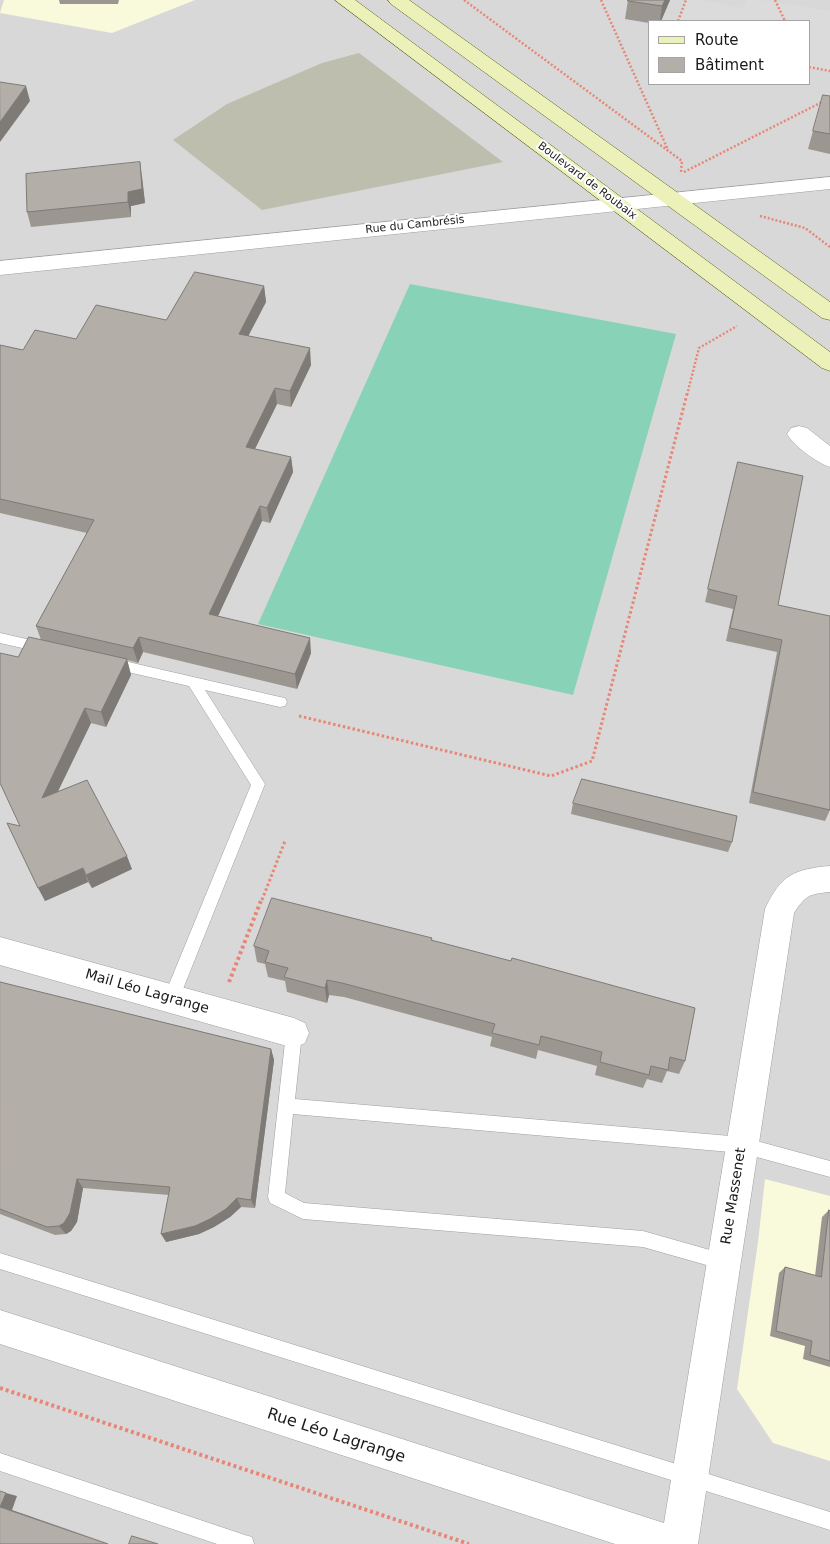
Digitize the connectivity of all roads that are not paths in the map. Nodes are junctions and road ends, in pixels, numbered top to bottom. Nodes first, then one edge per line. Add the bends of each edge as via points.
1 (344, 0) edge
2 (397, 0) edge
3 (830, 183) edge
4 (672, 199) junction
5 (618, 204) junction
6 (0, 268) edge
7 (830, 313) edge
8 (830, 363) edge
9 (799, 434) dead end
10 (830, 458) edge
11 (0, 638) edge
12 (58, 652) edge
13 (96, 660) edge
14 (192, 682) junction
15 (280, 702) road end
16 (830, 879) edge
17 (0, 951) edge
18 (171, 999) junction
19 (294, 1033) joint
20 (286, 1106) junction
21 (742, 1145) junction
22 (830, 1169) edge
23 (0, 1261) edge
24 (724, 1262) junction
25 (0, 1327) edge
26 (0, 1462) edge
27 (689, 1477) junction
28 (830, 1521) edge
29 (245, 1544) edge
30 (672, 1544) edge
31 (679, 1544) edge

1 - 5 main road, Boulevard de Roubaix
2 - 4 main road
3 - 4 street, Rue du Cambrésis
4 - 5 street, Rue du Cambrésis
4 - 7 main road
5 - 6 street, Rue du Cambrésis
5 - 8 main road, Boulevard de Roubaix
9 - 10 street
11 - 12 lane
13 - 14 lane
14 - 15 lane
14 - 18 lane via 258,784
16 - 21 street, Rue Massenet via 805,881 790,894 780,909
17 - 18 street, Mail Léo Lagrange
18 - 19 street, Mail Léo Lagrange
19 - 20 lane
20 - 21 lane
20 - 24 lane via 276,1197 303,1211 643,1239
21 - 22 lane
21 - 24 street, Rue Massenet
23 - 27 lane
24 - 27 street, Rue Massenet
25 - 30 street, Rue Léo Lagrange
26 - 29 lane
27 - 28 lane
27 - 31 street, Rue Massenet

